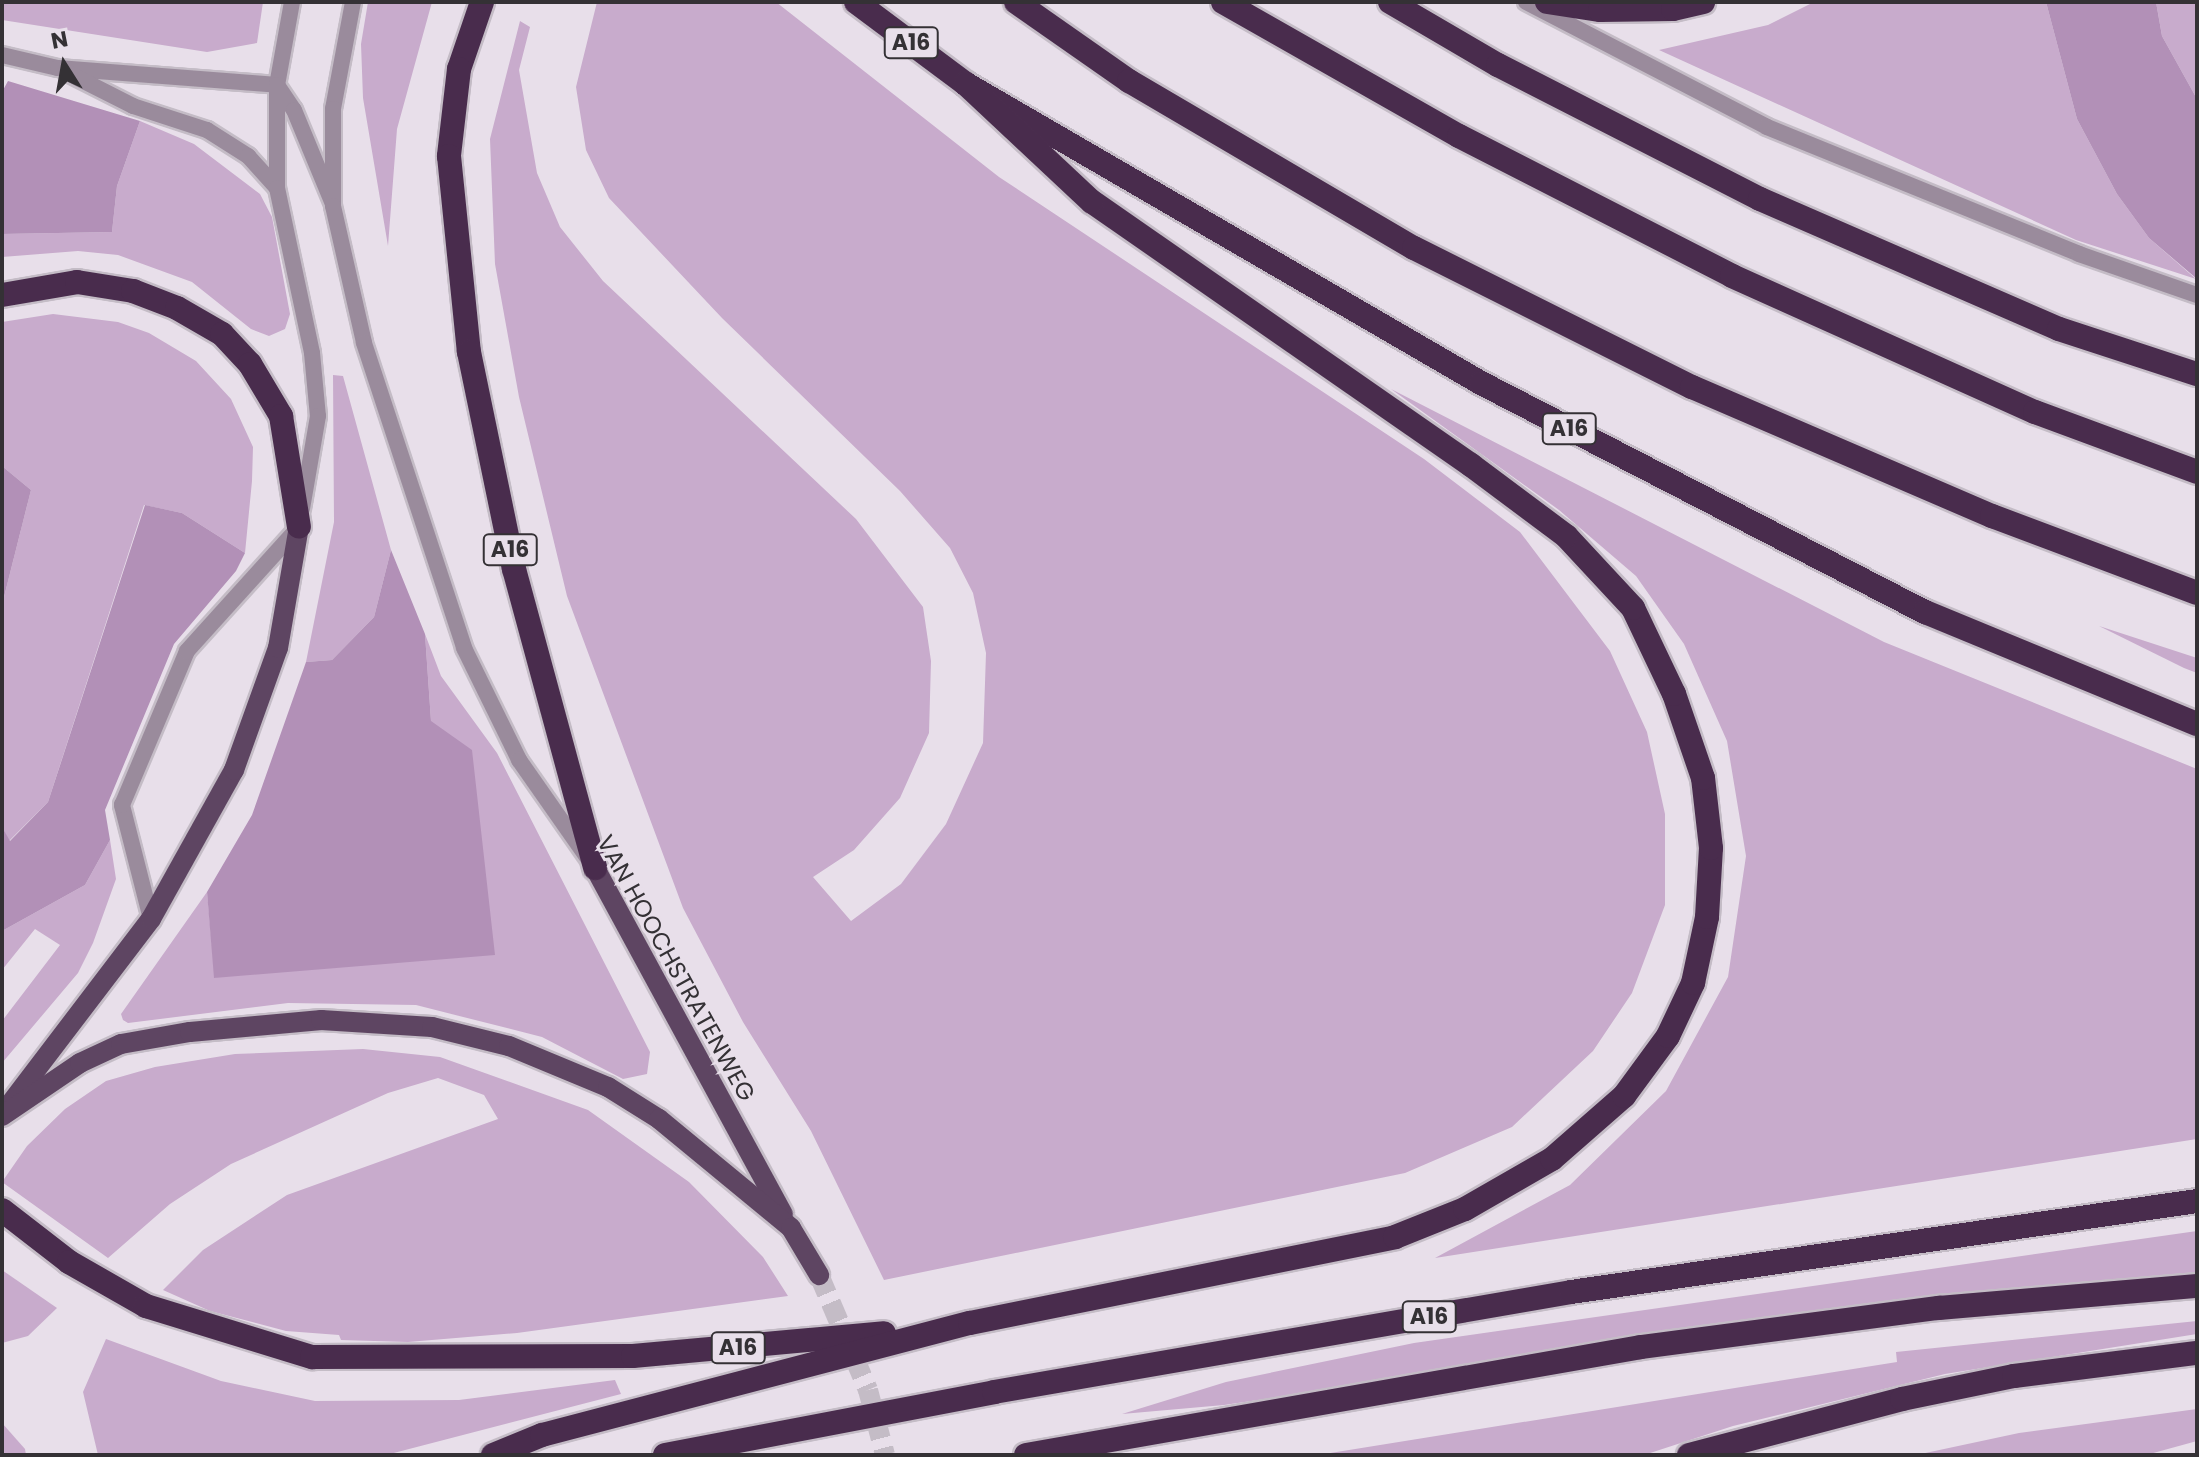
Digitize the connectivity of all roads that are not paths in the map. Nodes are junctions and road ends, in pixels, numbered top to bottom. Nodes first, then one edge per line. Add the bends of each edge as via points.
1 (292, 2) edge
2 (353, 2) edge
3 (482, 2) edge
4 (856, 2) edge
5 (1016, 2) edge
6 (1223, 2) edge
7 (1390, 2) edge
8 (1526, 2) edge
9 (1547, 2) edge
10 (1703, 2) edge
11 (2, 55) edge
12 (58, 68) junction
13 (966, 84) junction
14 (277, 85) junction
15 (277, 188) junction
16 (333, 206) junction
17 (2, 295) edge
18 (2197, 295) edge
19 (2197, 374) edge
20 (2197, 472) edge
21 (299, 527) junction
22 (2197, 593) edge
23 (2197, 724) edge
24 (595, 868) junction
25 (151, 919) junction
26 (2, 1115) edge
27 (2197, 1201) edge
28 (2, 1210) edge
29 (791, 1228) junction
30 (819, 1275) tunnel mouth
31 (2197, 1286) edge
32 (970, 1323) junction
33 (2197, 1353) edge
34 (493, 1455) edge
35 (665, 1455) edge
36 (1026, 1455) edge
37 (1689, 1455) edge

1 - 14 street
2 - 16 street, VAN HOOCHSTRATENWEG via 333,109
3 - 24 highway, A16 via 459,69 449,156 469,352 514,569
4 - 13 highway, A16
5 - 22 highway via 1129,81 1414,248 1692,387 1992,516
6 - 20 highway via 1459,136 1732,276 2035,412
7 - 19 highway via 1498,65 1760,199 2059,329
8 - 18 street via 1767,127 2079,254
9 - 10 highway via 1600,10 1673,9
11 - 12 street
12 - 14 street
12 - 15 street via 133,106 207,130 248,156
13 - 23 highway, A16 via 1494,390 1925,612
13 - 32 highway, A16 via 1092,202 1566,536 1633,608 1674,694 1703,778 1711,848 1707,917 1693,983 1668,1036 1624,1096 1552,1159 1465,1209 1395,1237
14 - 15 street
14 - 16 street via 294,110
15 - 21 street via 312,353 318,416
16 - 24 street, VAN HOOCHSTRATENWEG via 368,357 464,648 519,760
17 - 21 highway via 77,282 133,291 222,334 250,364 281,416
21 - 25 main road via 278,648 234,770
21 - 25 street via 187,651 122,805
24 - 29 main road, VAN HOOCHSTRATENWEG
25 - 26 main road
26 - 29 main road via 80,1063 121,1044 321,1020 432,1027 509,1046 608,1087 659,1119
27 - 35 highway, A16 via 1571,1292
28 - 32 highway, A16 via 69,1262 146,1306 312,1357 633,1356
29 - 30 main road, VAN HOOCHSTRATENWEG
31 - 36 highway via 1939,1308 1641,1347
32 - 34 highway, A16 via 542,1435
33 - 37 highway via 2014,1376

